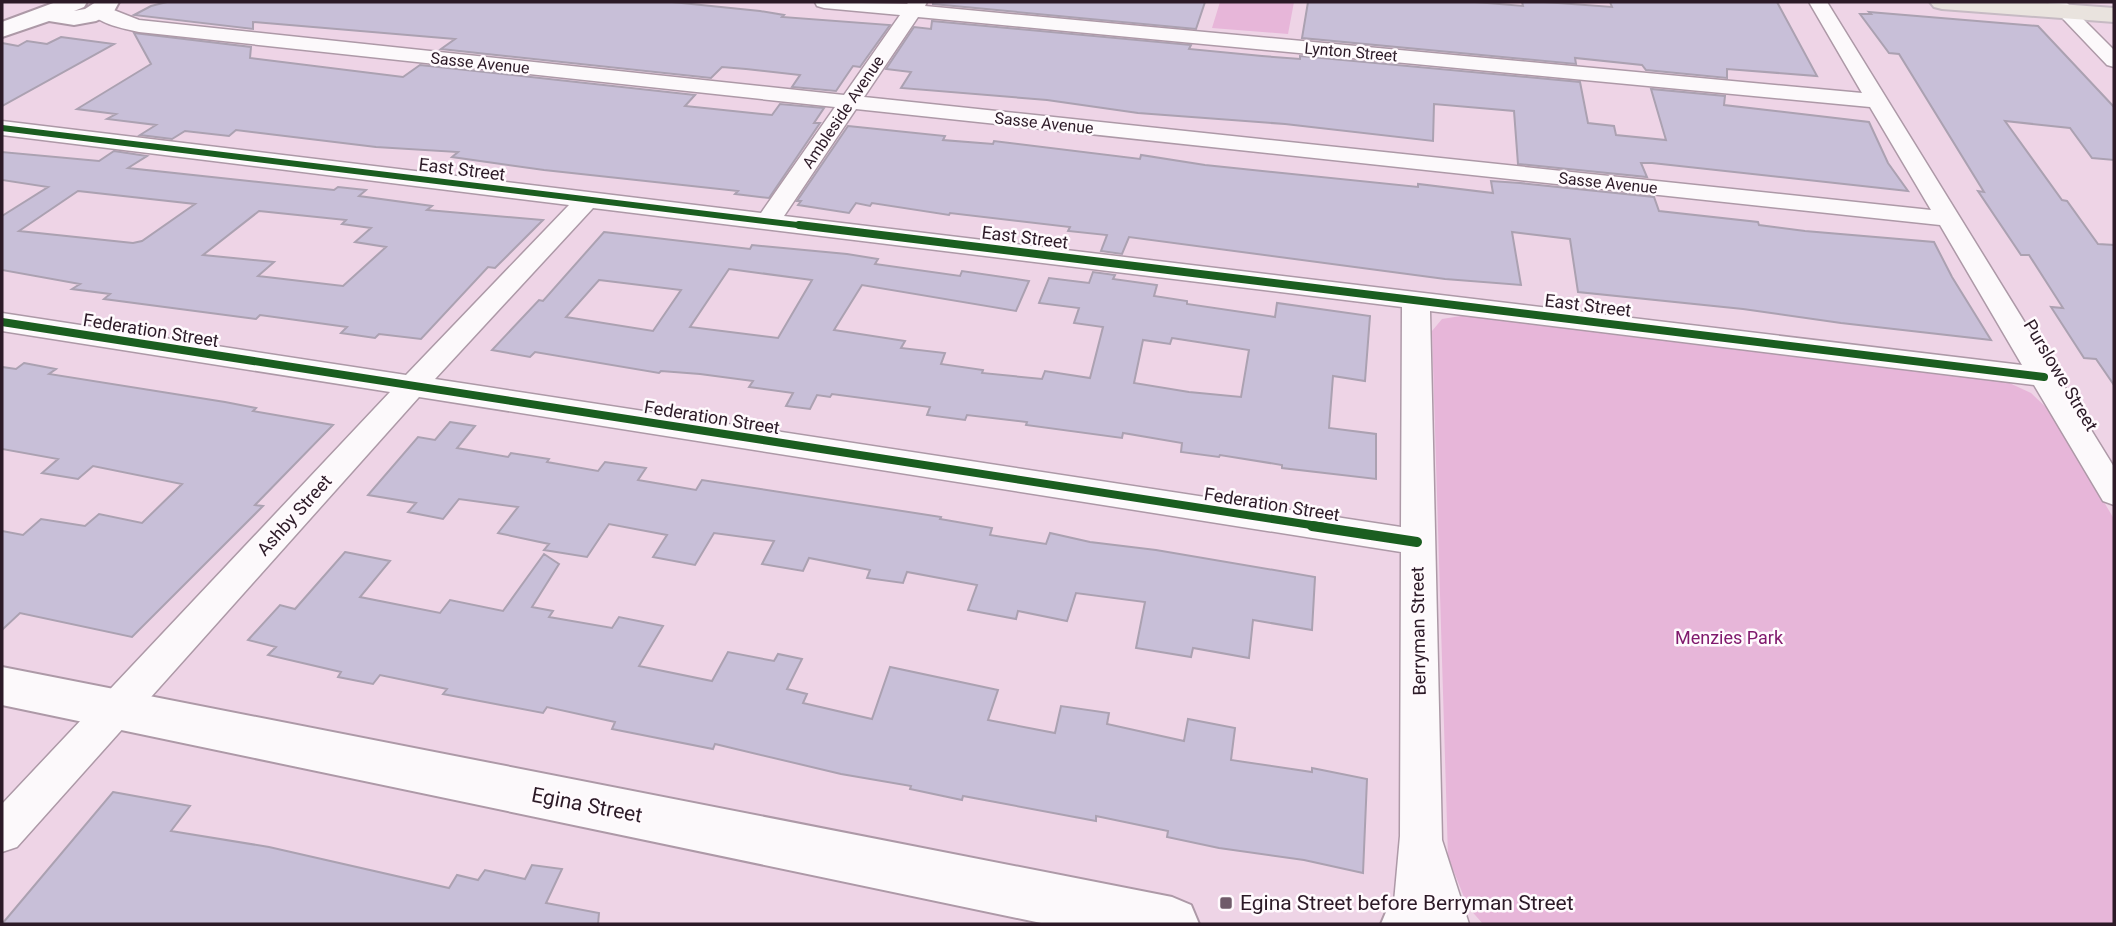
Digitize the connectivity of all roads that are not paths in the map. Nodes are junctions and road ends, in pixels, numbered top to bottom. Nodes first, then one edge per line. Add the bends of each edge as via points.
1 (128, 2) edge
2 (824, 2) edge
3 (1818, 2) edge
4 (1942, 2) edge
5 (2055, 4) edge
6 (915, 6) edge
7 (104, 7) edge
8 (2114, 8) edge
9 (67, 12) edge
10 (2114, 15) edge
11 (139, 26) junction
12 (6, 29) edge
13 (2114, 61) edge
14 (1878, 101) junction
15 (850, 103) junction
16 (2, 128) edge
17 (587, 200) junction
18 (1949, 219) junction
19 (768, 221) junction
20 (1416, 300) junction
21 (2, 322) edge
22 (2045, 377) junction
23 (412, 386) junction
24 (2114, 493) edge
25 (1417, 542) junction
26 (2, 686) edge
27 (116, 710) junction
28 (2, 833) edge
29 (1172, 924) edge
30 (1424, 924) edge

1 - 7 street
2 - 6 street, Lynton Street
3 - 14 street, Purslowe Street
4 - 5 main road
5 - 8 main road
5 - 10 main road
5 - 13 street
6 - 14 street, Lynton Street
6 - 15 street, Ambleside Avenue
7 - 9 street
7 - 11 street, Sasse Avenue via 121,22
9 - 11 street, Sasse Avenue via 121,28
9 - 12 street
11 - 15 street, Sasse Avenue
14 - 18 street, Purslowe Street
15 - 18 street, Sasse Avenue
15 - 19 street, Ambleside Avenue
16 - 17 street, East Street
17 - 19 street, East Street
17 - 23 street, Ashby Street
18 - 22 street, Purslowe Street
19 - 20 street, East Street
20 - 22 street, East Street
20 - 25 street, Berryman Street
21 - 23 street, Federation Street
22 - 24 street, Purslowe Street
23 - 25 street, Federation Street
23 - 27 street, Ashby Street
25 - 30 street, Berryman Street
26 - 27 street, Egina Street
27 - 28 street, Ashby Street
27 - 29 street, Egina Street

